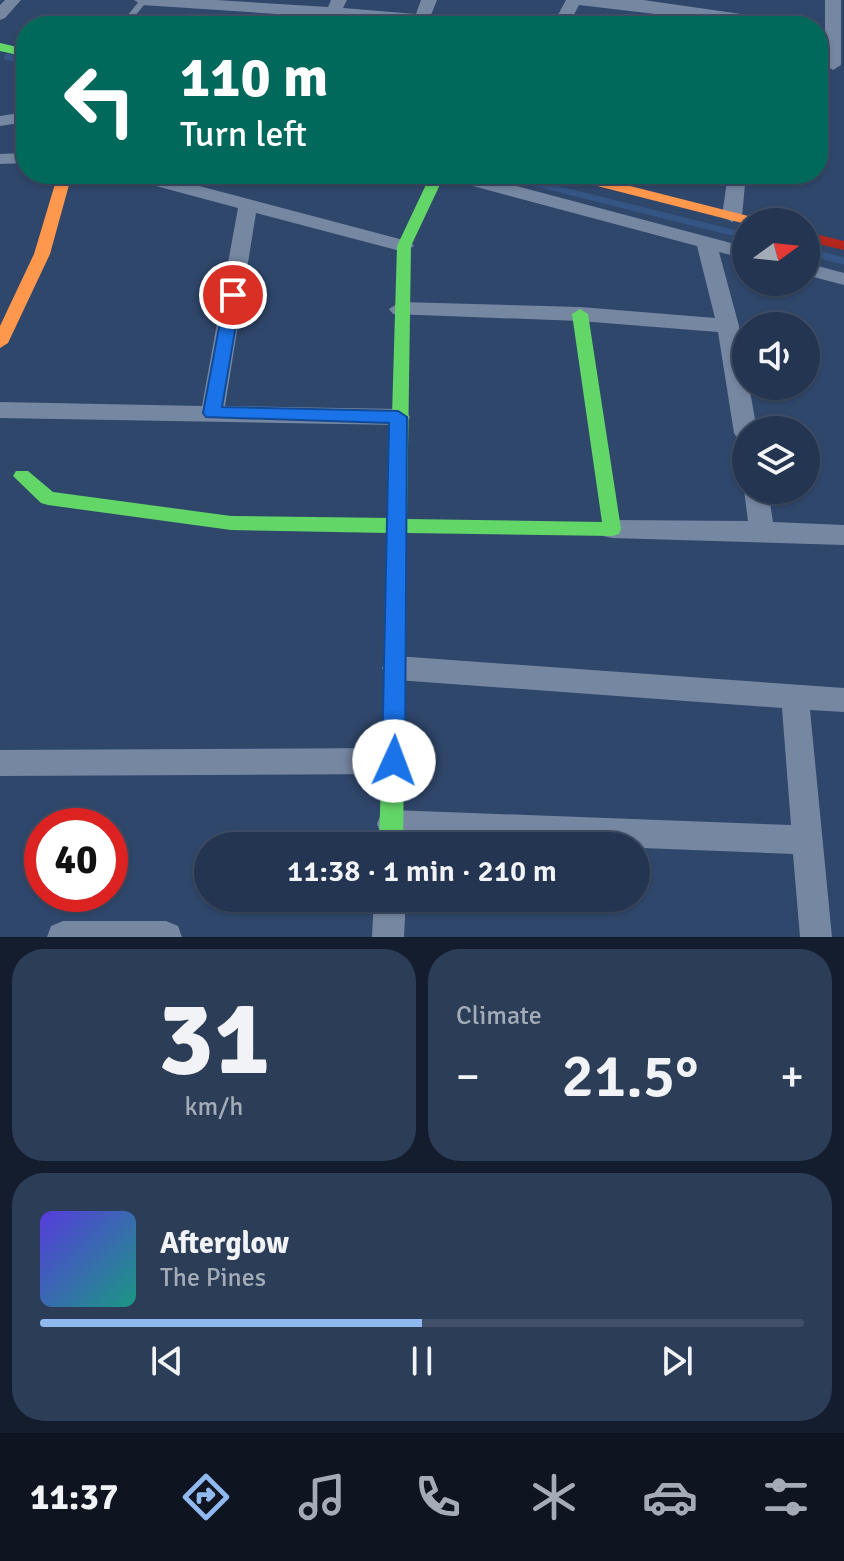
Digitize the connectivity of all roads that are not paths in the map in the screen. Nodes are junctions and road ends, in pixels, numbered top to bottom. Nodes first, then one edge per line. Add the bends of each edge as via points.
1 (13, 0) edge
2 (143, 0) edge
3 (577, 0) edge
4 (833, 0) edge
5 (635, 3) edge
6 (336, 6) edge
7 (0, 15) edge
8 (131, 16) edge
9 (385, 16) edge
10 (710, 16) edge
11 (832, 65) edge
12 (62, 184) edge
13 (169, 184) edge
14 (433, 184) edge
15 (488, 184) edge
16 (606, 184) edge
17 (736, 184) edge
18 (248, 206) junction
19 (733, 208) edge
20 (732, 216) edge
21 (820, 240) edge
22 (706, 242) junction
23 (404, 246) junction
24 (844, 246) edge
25 (732, 249) edge
26 (820, 273) edge
27 (844, 279) edge
28 (400, 309) junction
29 (580, 314) junction
30 (728, 326) junction
31 (1, 337) edge
32 (0, 410) edge
33 (212, 413) junction
34 (743, 416) edge
35 (398, 417) junction
36 (22, 476) dead end
37 (758, 504) edge
38 (397, 524) junction
39 (612, 529) junction
40 (762, 531) junction
41 (844, 535) edge
42 (396, 668) junction
43 (795, 697) junction
44 (844, 700) edge
45 (394, 761) junction
46 (0, 763) edge
47 (391, 832) edge
48 (650, 838) edge
49 (806, 840) junction
50 (389, 912) edge
51 (63, 937) edge
52 (166, 937) edge
53 (388, 937) edge
54 (816, 937) edge

1 - 7 street
2 - 6 street
2 - 8 lane
3 - 5 street
4 - 11 street
5 - 10 street
6 - 9 street
12 - 31 street via 42,254
13 - 18 street
14 - 23 street
15 - 22 street
16 - 20 street
17 - 19 street
18 - 23 street
18 - 33 street
21 - 24 street
22 - 25 street
22 - 30 street
23 - 28 street
26 - 27 street
28 - 29 street
28 - 35 street
29 - 30 street
29 - 39 street
30 - 34 street
32 - 33 street
33 - 35 street
35 - 38 street
36 - 38 street via 48,498 184,517 231,523
37 - 40 street
38 - 39 street
38 - 42 street
39 - 40 street
40 - 41 street
42 - 43 street
42 - 45 street
43 - 44 street
43 - 49 street
45 - 46 street
45 - 47 street
48 - 49 street
49 - 54 street
50 - 53 street
51 - 52 street

